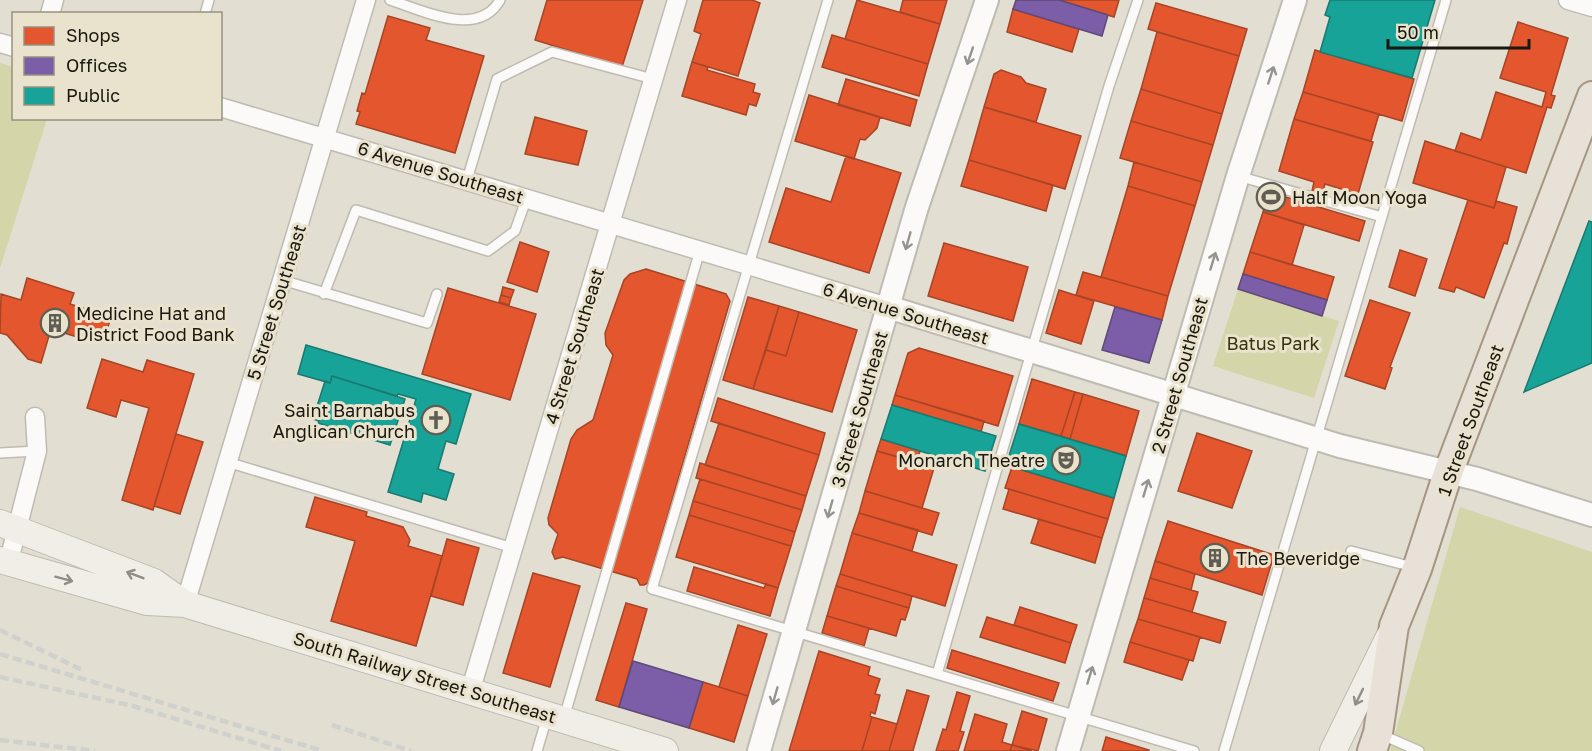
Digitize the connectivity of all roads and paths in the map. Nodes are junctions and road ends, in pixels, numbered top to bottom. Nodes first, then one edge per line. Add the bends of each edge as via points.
1 (366, 0) edge
2 (390, 0) edge
3 (501, 0) edge
4 (677, 0) edge
5 (828, 0) edge
6 (987, 0) edge
7 (1138, 0) edge
8 (1295, 0) edge
9 (1446, 0) edge
10 (1568, 0) edge
11 (1592, 7) edge
12 (653, 79) junction
13 (1592, 96) edge
14 (222, 108) edge
15 (326, 137) junction
16 (1238, 176) junction
17 (467, 180) junction
18 (527, 197) junction
19 (1382, 217) junction
20 (611, 224) junction
21 (700, 250) junction
22 (750, 265) junction
23 (282, 280) junction
24 (324, 294) junction
25 (437, 294) dead end
26 (888, 307) junction
27 (1031, 351) junction
28 (1173, 395) junction
29 (35, 417) dead end
30 (1316, 439) junction
31 (37, 451) junction
32 (0, 453) edge
33 (227, 462) junction
34 (1448, 474) junction
35 (1592, 515) edge
36 (9, 527) edge
37 (513, 549) junction
38 (1352, 551) dead end
39 (4, 562) edge
40 (1417, 568) junction
41 (185, 604) junction
42 (1394, 626) junction
43 (794, 631) junction
44 (937, 674) junction
45 (470, 692) junction
46 (1078, 716) junction
47 (556, 717) junction
48 (1375, 742) edge
49 (537, 751) edge
50 (665, 751) edge
51 (759, 751) edge
52 (1068, 751) edge
53 (1194, 751) edge
54 (1224, 751) edge
55 (1333, 751) edge
56 (1419, 751) edge

1 - 15 street, 5 Street Southeast
2 - 3 lane via 470,21 485,16
4 - 12 street, 4 Street Southeast
5 - 22 lane via 766,200
6 -> 26 street, 3 Street Southeast
7 - 27 lane
16 -> 8 street, 2 Street Southeast
9 - 19 lane
10 - 11 street
12 - 17 lane via 552,52 497,79
12 - 20 street, 4 Street Southeast
13 - 34 main road, 1 Street Southeast
14 - 15 street, 6 Avenue Southeast
15 - 17 street, 6 Avenue Southeast
15 - 23 street, 5 Street Southeast
16 - 19 lane
28 -> 16 street, 2 Street Southeast
17 - 18 street, 6 Avenue Southeast
18 - 20 street, 6 Avenue Southeast
18 - 24 lane via 516,231 488,251 356,210
19 - 30 lane
20 - 21 street, 6 Avenue Southeast
20 - 37 street, 4 Street Southeast
21 - 22 street, 6 Avenue Southeast
21 - 47 lane
22 - 26 street, 6 Avenue Southeast
22 - 43 lane via 652,589
23 - 24 lane
23 - 33 street, 5 Street Southeast
24 - 25 lane via 427,323
26 - 27 street, 6 Avenue Southeast
26 -> 43 street, 3 Street Southeast
27 - 28 street, 6 Avenue Southeast
27 - 44 lane
28 - 30 street, 6 Avenue Southeast
46 -> 28 street, 2 Street Southeast
29 - 31 street, South Railway Street Southeast
30 - 34 street, 6 Avenue Southeast
30 - 54 lane
31 - 32 lane
31 - 36 street, South Railway Street Southeast
33 - 37 lane
33 - 41 street, 5 Street Southeast
34 - 35 street, 6 Avenue Southeast via 1477,479
34 - 40 main road, 1 Street Southeast
36 - 39 street, South Railway Street Southeast
41 -> 36 main road, South Railway Street Southeast via 154,582
37 - 45 street, 4 Street Southeast
38 - 40 lane
39 -> 41 main road, South Railway Street Southeast via 147,602
40 - 42 main road, 1 Street Southeast
41 - 45 main road, South Railway Street Southeast
42 - 48 main road, 1 Street Southeast
42 -> 55 main road
43 - 44 lane
43 -> 51 street, 3 Street Southeast
44 - 46 lane
45 - 47 main road, South Railway Street Southeast
46 - 52 street, 2 Street Southeast
46 - 53 lane
47 - 49 lane
47 - 50 main road, South Railway Street Southeast
48 - 56 lane

